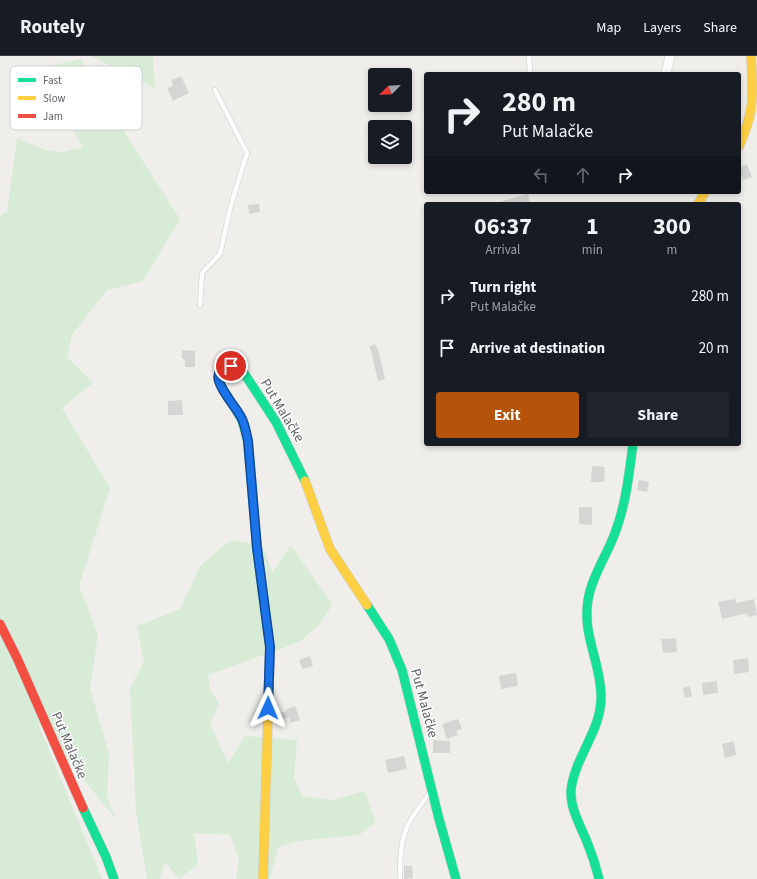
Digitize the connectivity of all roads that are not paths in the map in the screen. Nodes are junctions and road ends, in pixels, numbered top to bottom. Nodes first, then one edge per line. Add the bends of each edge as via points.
1 (529, 56) edge
2 (670, 56) edge
3 (753, 60) edge
4 (530, 72) edge
5 (666, 72) edge
6 (215, 90) dead end
7 (741, 141) edge
8 (200, 306) dead end
9 (633, 446) edge
10 (0, 624) edge
11 (432, 789) junction
12 (114, 879) edge
13 (263, 879) edge
14 (400, 879) edge
15 (456, 879) edge
16 (599, 879) edge

1 - 4 lane
2 - 5 street
3 - 7 main road via 752,108
6 - 8 lane via 247,153 231,205 220,254 202,273
9 - 16 main road via 622,513 593,582 588,601 590,642 601,687 602,703 599,719 578,762 572,790 572,806 596,864
10 - 12 main road, Put Malačke
11 - 13 main road, Put Malačke via 404,677 389,639 330,549 309,489 276,422 244,373 237,367 221,369 218,379 220,386 241,416 248,441 257,548 270,647
11 - 14 lane via 410,820 404,834
11 - 15 main road, Put Malačke

